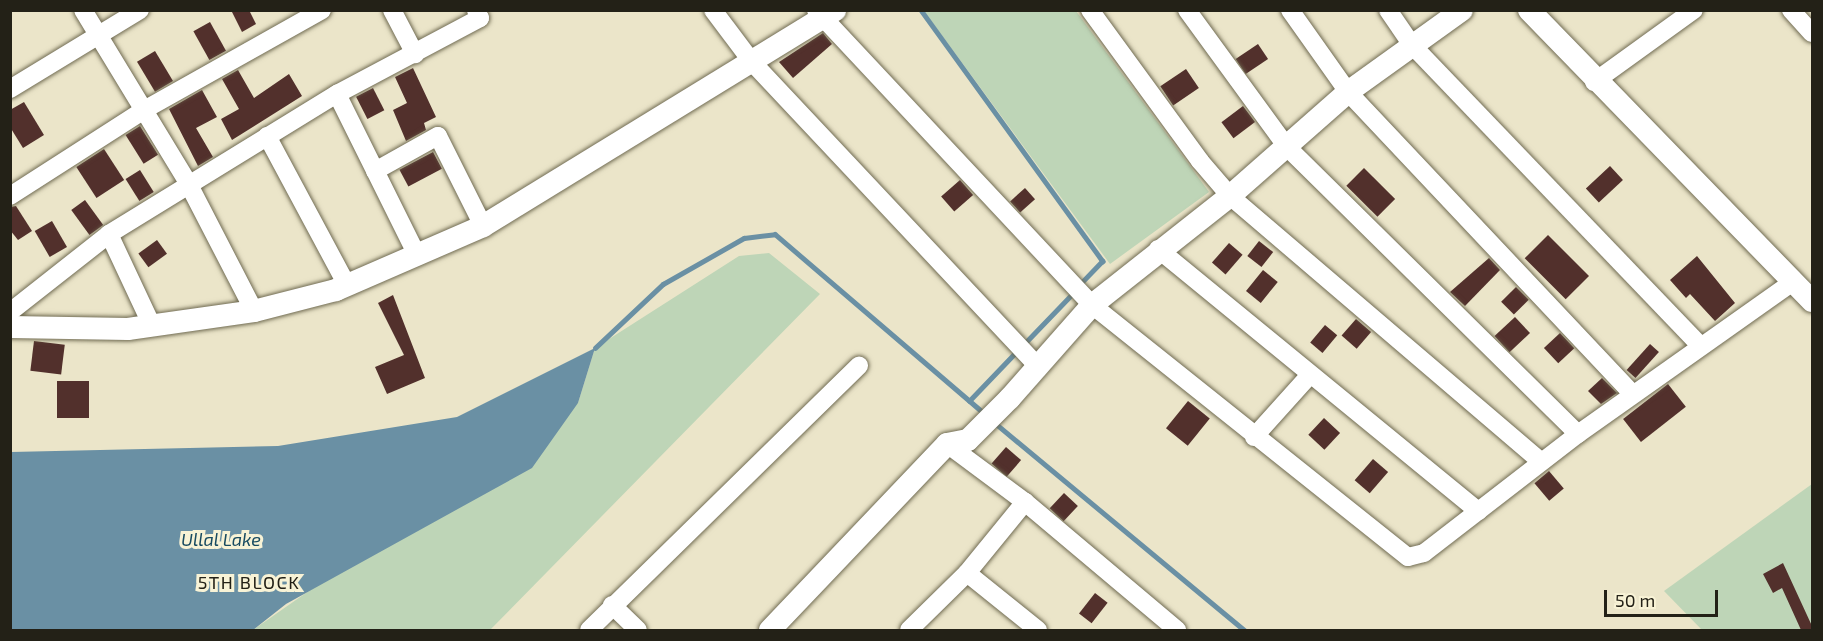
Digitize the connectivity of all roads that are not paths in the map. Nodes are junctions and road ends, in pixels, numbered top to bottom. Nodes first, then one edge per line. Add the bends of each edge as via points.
1 (83, 10) edge
2 (140, 10) edge
3 (322, 10) edge
4 (392, 10) edge
5 (476, 10) edge
6 (712, 10) edge
7 (1090, 10) edge
8 (1187, 10) edge
9 (1290, 10) edge
10 (1388, 10) edge
11 (1462, 10) edge
12 (1529, 10) edge
13 (1791, 10) edge
14 (1691, 11) edge
15 (824, 13) edge
16 (1812, 33) edge
17 (99, 36) junction
18 (1412, 45) junction
19 (415, 54) junction
20 (752, 62) junction
21 (1594, 82) junction
22 (10, 89) edge
23 (1348, 92) junction
24 (337, 94) junction
25 (144, 110) junction
26 (267, 136) junction
27 (1286, 146) junction
28 (375, 171) junction
29 (188, 183) junction
30 (10, 196) edge
31 (1230, 196) junction
32 (483, 226) junction
33 (109, 234) junction
34 (1158, 249) junction
35 (417, 255) junction
36 (1793, 282) junction
37 (346, 285) junction
38 (1812, 301) edge
39 (1092, 305) junction
40 (254, 311) junction
41 (10, 312) edge
42 (152, 326) junction
43 (10, 327) edge
44 (1701, 346) junction
45 (859, 366) dead end
46 (1038, 367) junction
47 (1309, 376) junction
48 (1633, 394) junction
49 (1578, 434) junction
50 (1254, 437) junction
51 (947, 444) junction
52 (1541, 462) junction
53 (1025, 502) junction
54 (1478, 511) junction
55 (967, 573) junction
56 (612, 605) junction
57 (919, 628) edge
58 (589, 630) edge
59 (638, 630) edge
60 (770, 630) edge
61 (1038, 630) edge
62 (1174, 630) edge

1 - 17 street
2 - 17 street
3 - 25 street
4 - 19 street
5 - 19 street via 480,18
6 - 20 street
7 - 31 street
8 - 27 street
9 - 23 street
10 - 18 street
11 - 18 street
12 - 21 street
13 - 16 street
14 - 21 street
15 - 20 street
15 - 39 street
17 - 22 street
17 - 25 street
18 - 23 street
18 - 44 street
19 - 24 street
20 - 32 street
20 - 46 street
21 - 36 street
23 - 27 street
23 - 48 street
24 - 26 street
24 - 28 street
25 - 29 street
25 - 30 street
26 - 29 street
26 - 37 street
27 - 31 street
27 - 49 street
28 - 32 street via 438,136
28 - 35 street
29 - 33 street
29 - 40 street
31 - 34 street
31 - 52 street
32 - 35 street
33 - 41 street
33 - 42 street
34 - 39 street
34 - 47 street
35 - 37 street
36 - 38 street
36 - 44 street
37 - 40 street
39 - 46 street
39 - 50 street
40 - 42 street
42 - 43 street
44 - 48 street
45 - 56 street
46 - 51 street via 968,440
47 - 50 street
47 - 54 street
48 - 49 street
49 - 52 street
50 - 54 street via 1408,557 1424,553
51 - 53 street
51 - 60 street
52 - 54 street
53 - 55 street
53 - 62 street
55 - 57 street
55 - 61 street
56 - 58 street
56 - 59 street

